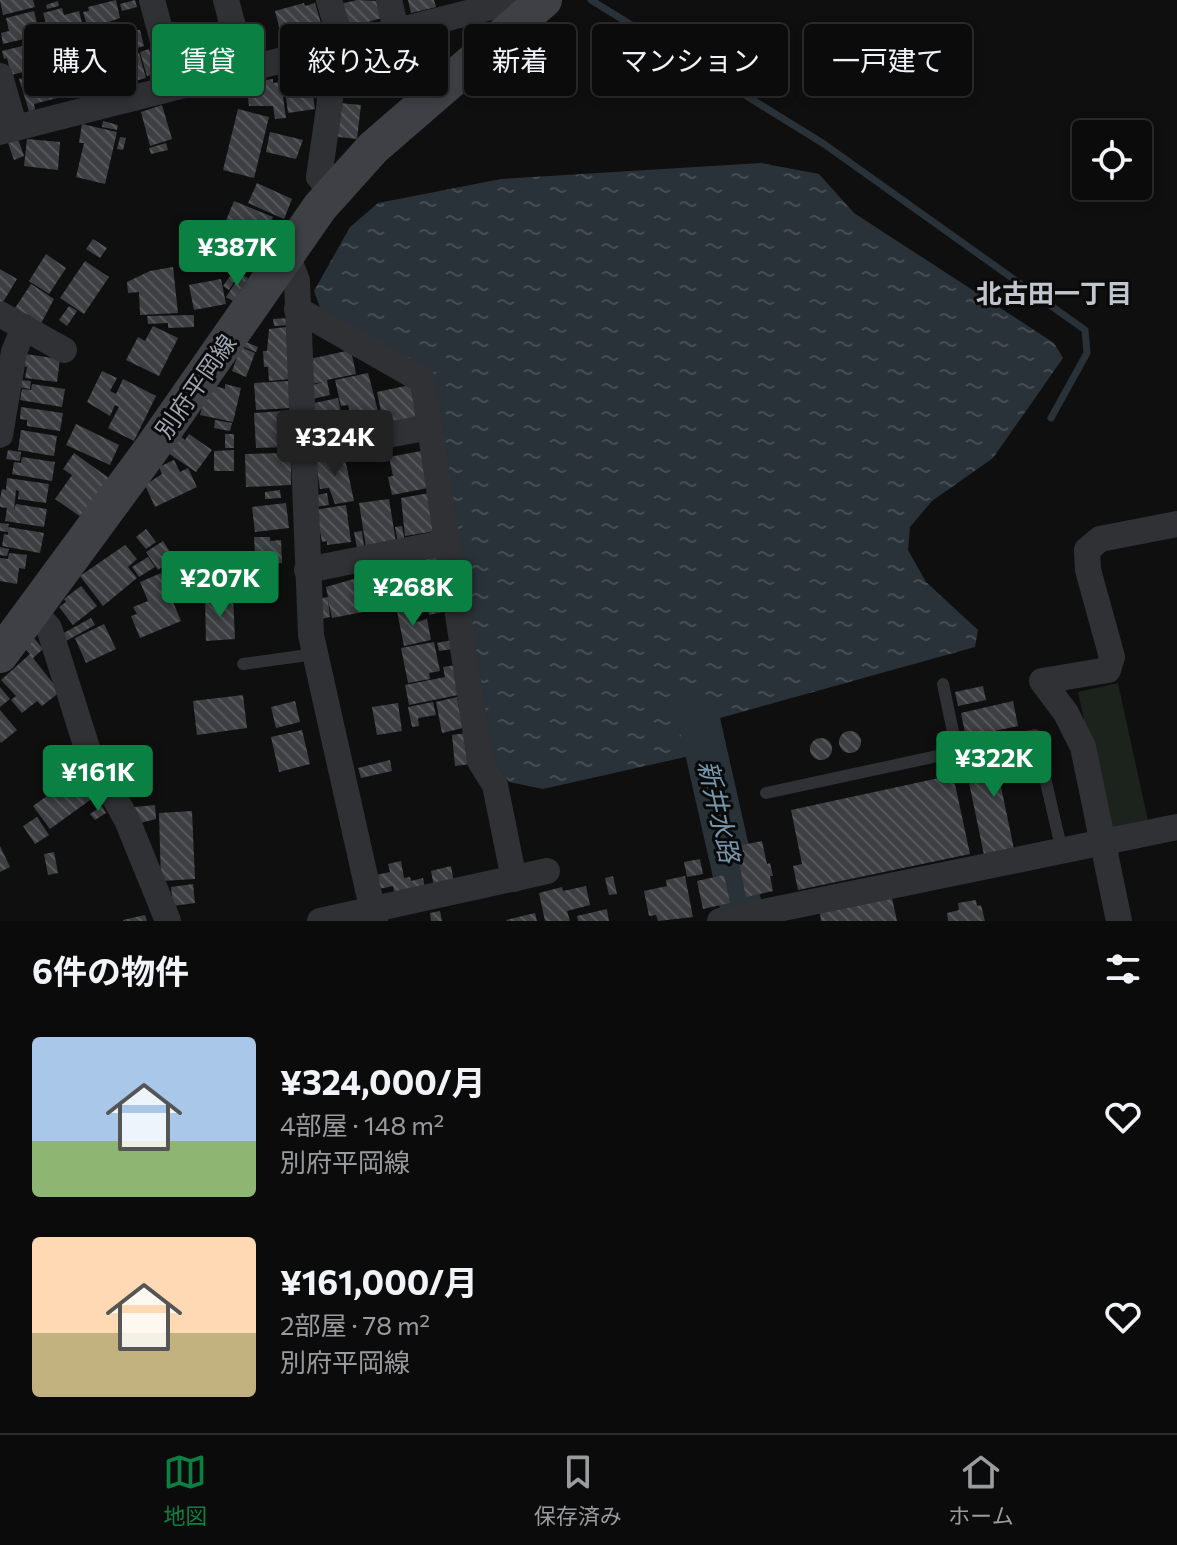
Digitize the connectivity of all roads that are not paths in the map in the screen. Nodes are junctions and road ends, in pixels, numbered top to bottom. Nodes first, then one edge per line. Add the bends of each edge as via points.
1 (152, 0) edge
2 (226, 0) edge
3 (329, 0) edge
4 (389, 0) edge
5 (453, 8) edge
6 (534, 9) edge
7 (158, 24) edge
8 (232, 24) edge
9 (332, 24) edge
10 (395, 24) edge
11 (412, 24) edge
12 (0, 76) edge
13 (152, 92) edge
14 (330, 96) edge
15 (8, 130) edge
16 (333, 193) junction
17 (287, 254) junction
18 (297, 309) junction
19 (0, 314) edge
20 (24, 327) junction
21 (64, 350) dead end
22 (430, 427) junction
23 (0, 435) edge
24 (303, 451) junction
25 (1177, 524) edge
26 (448, 542) junction
27 (307, 570) junction
28 (11, 632) edge
29 (315, 654) junction
30 (243, 664) dead end
31 (943, 684) dead end
32 (957, 751) junction
33 (766, 793) dead end
34 (1177, 827) edge
35 (1102, 842) junction
36 (1062, 851) junction
37 (547, 871) dead end
38 (514, 879) junction
39 (374, 916) edge
40 (168, 921) edge
41 (320, 921) edge
42 (720, 921) edge
43 (1119, 921) edge

1 - 7 street
2 - 8 street
3 - 9 street
4 - 10 street
5 - 6 street
5 - 11 street
6 - 16 main road, 別府平岡線 via 373,148
12 - 15 street
13 - 15 street
14 - 16 street via 319,177
16 - 17 main road, 別府平岡線
17 - 18 street via 297,281
17 - 28 main road, 別府平岡線 via 150,451
18 - 22 street via 423,381
18 - 24 street
19 - 20 street
20 - 21 street
20 - 23 street via 14,352
22 - 24 street
22 - 26 street
24 - 27 street
25 - 35 street via 1100,539 1087,550 1112,657 1108,670 1042,681 1083,747
26 - 27 street
26 - 38 street via 480,761 495,785
27 - 29 street
28 - 40 street via 49,628 88,751 127,820
29 - 30 lane
29 - 39 street
31 - 32 lane
32 - 33 lane
32 - 36 lane via 1035,735
34 - 35 street
35 - 36 street
35 - 43 street
36 - 42 street
37 - 38 street
38 - 39 street
39 - 41 street

